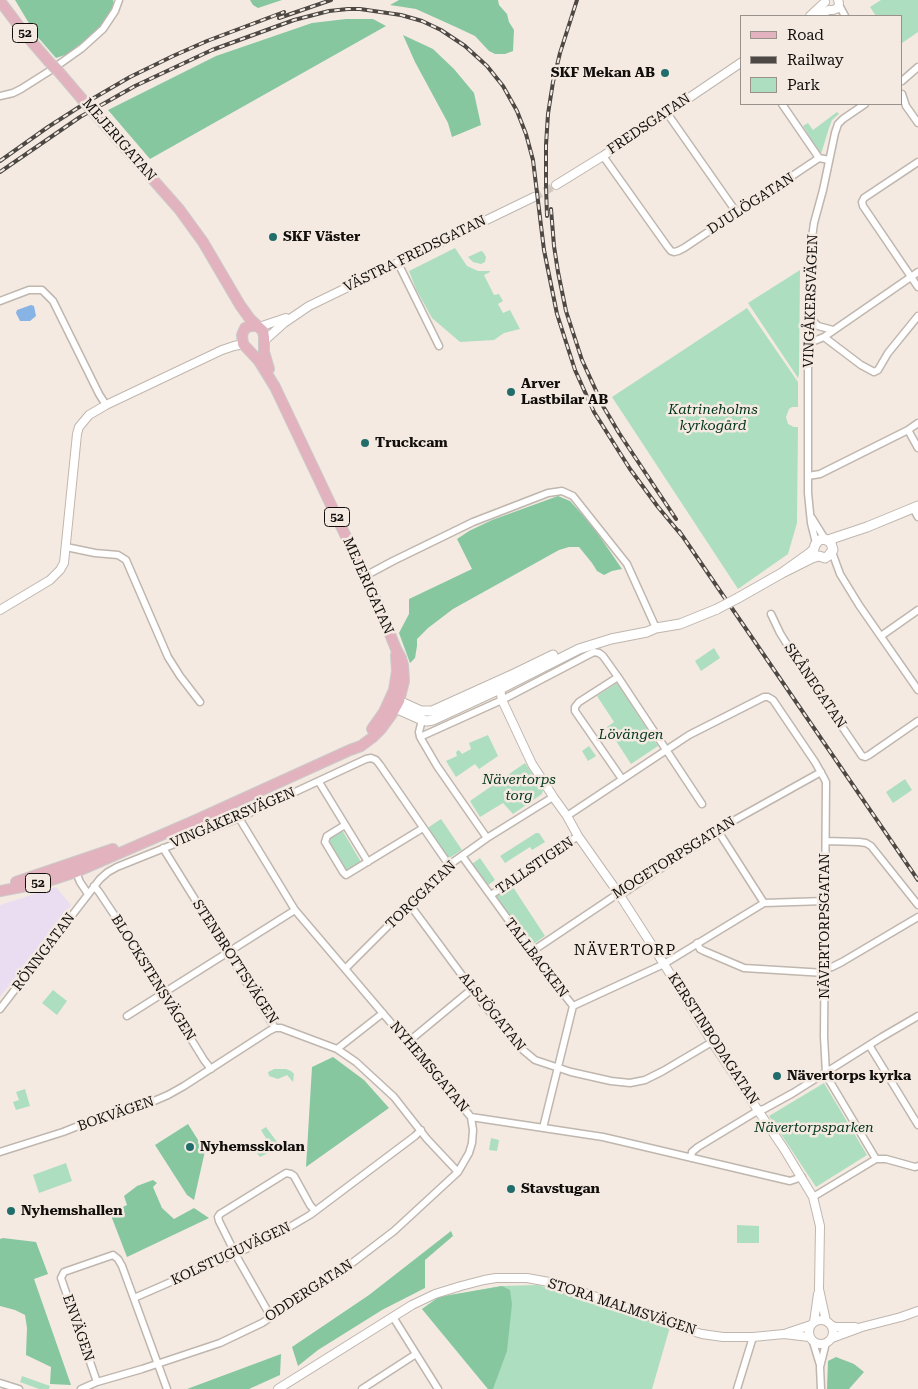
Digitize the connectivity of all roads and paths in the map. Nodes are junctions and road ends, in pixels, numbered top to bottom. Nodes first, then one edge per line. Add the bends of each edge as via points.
1 (119, 0) edge
2 (0, 1) edge
3 (826, 1) edge
4 (836, 4) edge
5 (811, 15) edge
6 (819, 15) edge
7 (842, 15) edge
8 (740, 63) edge
9 (918, 67) edge
10 (903, 74) edge
11 (903, 80) edge
12 (0, 96) edge
13 (904, 104) edge
14 (783, 105) edge
15 (864, 105) edge
16 (667, 113) junction
17 (918, 123) edge
18 (603, 156) junction
19 (819, 158) junction
20 (829, 160) junction
21 (918, 162) edge
22 (556, 186) tunnel mouth
23 (534, 197) tunnel mouth
24 (737, 213) junction
25 (398, 263) junction
26 (918, 272) edge
27 (911, 277) junction
28 (228, 286) junction
29 (918, 287) edge
30 (0, 301) edge
31 (297, 314) junction
32 (808, 316) junction
33 (918, 316) edge
34 (258, 326) junction
35 (832, 330) junction
36 (824, 337) junction
37 (244, 339) junction
38 (264, 341) junction
39 (808, 341) junction
40 (439, 346) dead end
41 (275, 387) junction
42 (106, 405) junction
43 (918, 423) edge
44 (908, 430) junction
45 (918, 448) edge
46 (808, 476) junction
47 (916, 507) edge
48 (918, 517) edge
49 (66, 546) junction
50 (824, 548) junction
51 (365, 576) junction
52 (0, 610) edge
53 (918, 610) edge
54 (771, 614) dead end
55 (656, 628) junction
56 (881, 636) junction
57 (618, 677) junction
58 (499, 685) junction
59 (918, 690) edge
60 (502, 700) junction
61 (200, 702) dead end
62 (395, 704) junction
63 (423, 716) junction
64 (918, 721) edge
65 (420, 737) junction
66 (667, 750) junction
67 (821, 772) junction
68 (622, 779) junction
69 (318, 782) junction
70 (553, 797) junction
71 (702, 804) dead end
72 (567, 816) junction
73 (239, 818) junction
74 (345, 825) junction
75 (423, 828) junction
76 (718, 831) junction
77 (578, 836) junction
78 (487, 838) junction
79 (826, 841) junction
80 (163, 848) junction
81 (462, 856) junction
82 (368, 862) junction
83 (449, 864) junction
84 (74, 867) junction
85 (94, 886) junction
86 (0, 889) edge
87 (88, 894) junction
88 (619, 894) junction
89 (491, 895) junction
90 (825, 901) junction
91 (764, 903) junction
92 (410, 905) junction
93 (918, 905) edge
94 (295, 910) junction
95 (918, 917) edge
96 (697, 943) junction
97 (531, 952) junction
98 (228, 953) junction
99 (664, 964) junction
100 (346, 968) junction
101 (825, 971) junction
102 (472, 989) junction
103 (163, 994) junction
104 (573, 1006) junction
105 (0, 1009) edge
106 (383, 1013) junction
107 (127, 1016) dead end
108 (918, 1016) edge
109 (275, 1028) junction
110 (408, 1042) junction
111 (712, 1042) junction
112 (869, 1045) junction
113 (337, 1049) junction
114 (557, 1068) junction
115 (210, 1069) junction
116 (826, 1073) junction
117 (759, 1110) junction
118 (471, 1117) junction
119 (918, 1125) edge
120 (543, 1128) junction
121 (421, 1130) junction
122 (0, 1152) edge
123 (691, 1158) junction
124 (876, 1158) junction
125 (917, 1166) edge
126 (458, 1172) junction
127 (802, 1177) junction
128 (813, 1196) junction
129 (315, 1212) junction
130 (236, 1253) junction
131 (819, 1289) junction
132 (134, 1298) junction
133 (918, 1311) edge
134 (271, 1317) junction
135 (393, 1317) junction
136 (812, 1323) junction
137 (829, 1323) junction
138 (862, 1327) junction
139 (784, 1334) junction
140 (753, 1337) junction
141 (832, 1338) junction
142 (811, 1340) junction
143 (826, 1344) junction
144 (416, 1354) junction
145 (158, 1364) junction
146 (820, 1367) junction
147 (97, 1382) junction
148 (0, 1383) edge
149 (19, 1389) edge
150 (81, 1389) edge
151 (167, 1389) edge
152 (278, 1389) edge
153 (362, 1389) edge
154 (438, 1389) edge
155 (737, 1389) edge
156 (821, 1389) edge

1 - 12 street via 102,30 82,48 22,89
2 - 28 main road, MEJERIGATAN / 52, bridge via 184,216
3 - 4 street via 826,7
3 - 5 street
4 - 6 street
4 - 7 street
8 - 16 street, FREDSGATAN
9 - 10 street
9 - 11 street
13 - 17 street
14 - 19 street
15 - 20 street, VINGÅKERSVÄGEN via 838,124
16 - 18 street, FREDSGATAN
16 - 24 street
18 - 22 street, FREDSGATAN
18 - 24 street, DJULÖGATAN via 673,252
19 - 20 street
19 - 24 street, DJULÖGATAN
20 - 32 street, VINGÅKERSVÄGEN via 812,235
21 - 27 street via 862,202
23 - 25 street, VÄSTRA FREDSGATAN
25 - 31 street, VÄSTRA FREDSGATAN
25 - 40 street
26 - 27 street
27 - 29 street
27 - 35 street
28 - 34 main road, MEJERIGATAN / 52
28 - 37 main road, MEJERIGATAN / 52 via 240,316
30 - 42 street via 28,290 42,290 53,301
31 - 34 street, VÄSTRA FREDSGATAN
31 - 38 street, VÄSTRA FREDSGATAN
32 - 35 street via 818,326
32 - 39 street, VINGÅKERSVÄGEN
33 - 36 street via 875,372
34 - 37 main road via 246,327
34 - 38 main road, 52 via 264,334
35 - 36 street
36 - 39 street
37 - 38 main road via 252,349
37 - 41 main road, MEJERIGATAN / 52
37 - 42 street
38 - 41 main road, MEJERIGATAN / 52 via 265,357
39 - 46 street, VINGÅKERSVÄGEN
41 - 51 main road, MEJERIGATAN / 52
42 - 49 street via 88,415 79,427
43 - 44 street
44 - 45 street
44 - 46 street via 820,474
46 - 50 street, VINGÅKERSVÄGEN via 810,514
47 - 48 street
47 - 50 main road
49 - 52 street via 64,563 56,575
49 - 61 street via 118,555 126,560 168,657
50 - 55 main road, bridge via 738,598 680,624
50 - 56 street
51 - 55 street via 474,522 562,491 574,496 627,564
51 - 62 main road, MEJERIGATAN / 52 via 396,649
53 - 56 street
54 - 64 street, SKÅNEGATAN via 798,662 862,756 869,755
55 - 58 main road via 590,640
56 - 59 street
57 - 60 street via 603,656 594,652
57 - 66 street
57 - 68 street via 575,707
58 - 60 street
58 - 63 main road via 432,720 427,721
60 - 65 street
60 - 70 street, KERSTINBODAGATAN via 528,756
62 - 63 main road
62 - 84 main road, VINGÅKERSVÄGEN / 52 via 350,750 166,832
63 - 65 street
65 - 78 street
66 - 67 street, NÄVERTORPSGATAN via 738,709 768,697
66 - 68 street
66 - 71 street
67 - 76 street, MOGETORPSGATAN
67 - 79 street, NÄVERTORPSGATAN via 826,782
68 - 72 street
69 - 73 street, VINGÅKERSVÄGEN
69 - 74 street
69 - 75 street, VINGÅKERSVÄGEN via 366,759 376,760
70 - 72 street, KERSTINBODAGATAN
70 - 78 street, TORGGATAN
72 - 77 street, KERSTINBODAGATAN
73 - 80 street, VINGÅKERSVÄGEN
73 - 94 street, NYHEMSGATAN
74 - 82 street
74 - 82 street via 325,839 334,860 346,875
75 - 82 street
75 - 83 street
76 - 88 street, MOGETORPSGATAN
76 - 91 street
77 - 88 street, KERSTINBODAGATAN
77 - 89 street, TALLSTIGEN
78 - 81 street, TORGGATAN
79 - 90 street, NÄVERTORPSGATAN
79 - 93 street via 871,846
80 - 85 street, VINGÅKERSVÄGEN via 117,867
80 - 98 street, STENBROTTSVÄGEN
81 - 83 street, TORGGATAN
81 - 89 street, TALLBACKEN
83 - 92 street, TORGGATAN
84 - 86 main road, VINGÅKERSVÄGEN / 52 via 42,883
84 - 87 street
85 - 87 street, RÖNNGATAN
85 - 103 street, BLOCKSTENSVÄGEN
87 - 105 street, RÖNNGATAN
88 - 97 street, MOGETORPSGATAN
88 - 99 street, KERSTINBODAGATAN
89 - 97 street, TALLBACKEN
90 - 91 street
90 - 101 street, NÄVERTORPSGATAN
91 - 96 street
92 - 100 street, TORGGATAN
92 - 102 street, ALSJÖGATAN
94 - 98 street
94 - 100 street, NYHEMSGATAN
95 - 101 street
96 - 99 street
96 - 101 street via 700,949 744,968
97 - 104 street, TALLBACKEN
98 - 103 street
98 - 109 street, STENBROTTSVÄGEN
99 - 104 street
99 - 111 street, KERSTINBODAGATAN
100 - 106 street, NYHEMSGATAN
101 - 116 street, NÄVERTORPSGATAN
102 - 110 street
102 - 114 street, ALSJÖGATAN via 524,1051 535,1060
103 - 107 street
103 - 115 street, BLOCKSTENSVÄGEN
104 - 114 street, TALLBACKEN
106 - 110 street, NYHEMSGATAN
106 - 113 street
108 - 112 street
109 - 113 street, STENBROTTSVÄGEN
109 - 115 street, BOKVÄGEN
110 - 118 street, NYHEMSGATAN
111 - 114 street, ALSJÖGATAN via 638,1082 622,1083
111 - 117 street, KERSTINBODAGATAN
112 - 116 street
112 - 119 street
113 - 121 street, STENBROTTSVÄGEN via 383,1086
114 - 120 street, TALLBACKEN
115 - 122 street, BOKVÄGEN via 154,1101
116 - 117 street
116 - 124 street, NÄVERTORPSGATAN
117 - 123 street via 695,1149
117 - 127 street, KERSTINBODAGATAN
118 - 120 street, NYHEMSGATAN
118 - 126 street, ODDERGATAN via 470,1153
120 - 123 street, NYHEMSGATAN via 603,1137
121 - 126 street, STENBROTTSVÄGEN
121 - 129 street, KOLSTUGUVÄGEN
123 - 127 street, NYHEMSGATAN via 790,1181
124 - 125 street
124 - 128 street
126 - 134 street, ODDERGATAN via 381,1241 324,1284
127 - 128 street, KERSTINBODAGATAN
128 - 131 street, KERSTINBODAGATAN via 820,1226
129 - 130 street, KOLSTUGUVÄGEN
129 - 130 street via 294,1176 286,1173 218,1218
130 - 132 street, KOLSTUGUVÄGEN
130 - 134 street
131 - 136 street, KERSTINBODAGATAN
131 - 137 street, KERSTINBODAGATAN
132 - 145 street
132 - 147 street, ENVÄGEN via 122,1266 113,1255 62,1274
133 - 138 street
134 - 145 street, ODDERGATAN via 220,1343
135 - 140 street, STORA MALMSVÄGEN via 412,1305 460,1286 484,1280 521,1278 560,1284 695,1332 723,1337
135 - 144 street
135 - 152 street, STORA MALMSVÄGEN
136 - 137 street via 820,1320
136 - 139 street, STORA MALMSVÄGEN
136 - 142 street via 809,1328
137 - 138 street via 835,1327
137 - 141 street
138 - 141 street
139 - 140 street, STORA MALMSVÄGEN
139 - 142 street, STORA MALMSVÄGEN
140 - 155 street
141 - 143 street
142 - 143 street
142 - 146 street
143 - 146 street
144 - 153 street
144 - 154 street
145 - 147 street, ODDERGATAN
145 - 151 street
146 - 156 street
147 - 150 street, ODDERGATAN
148 - 149 street

